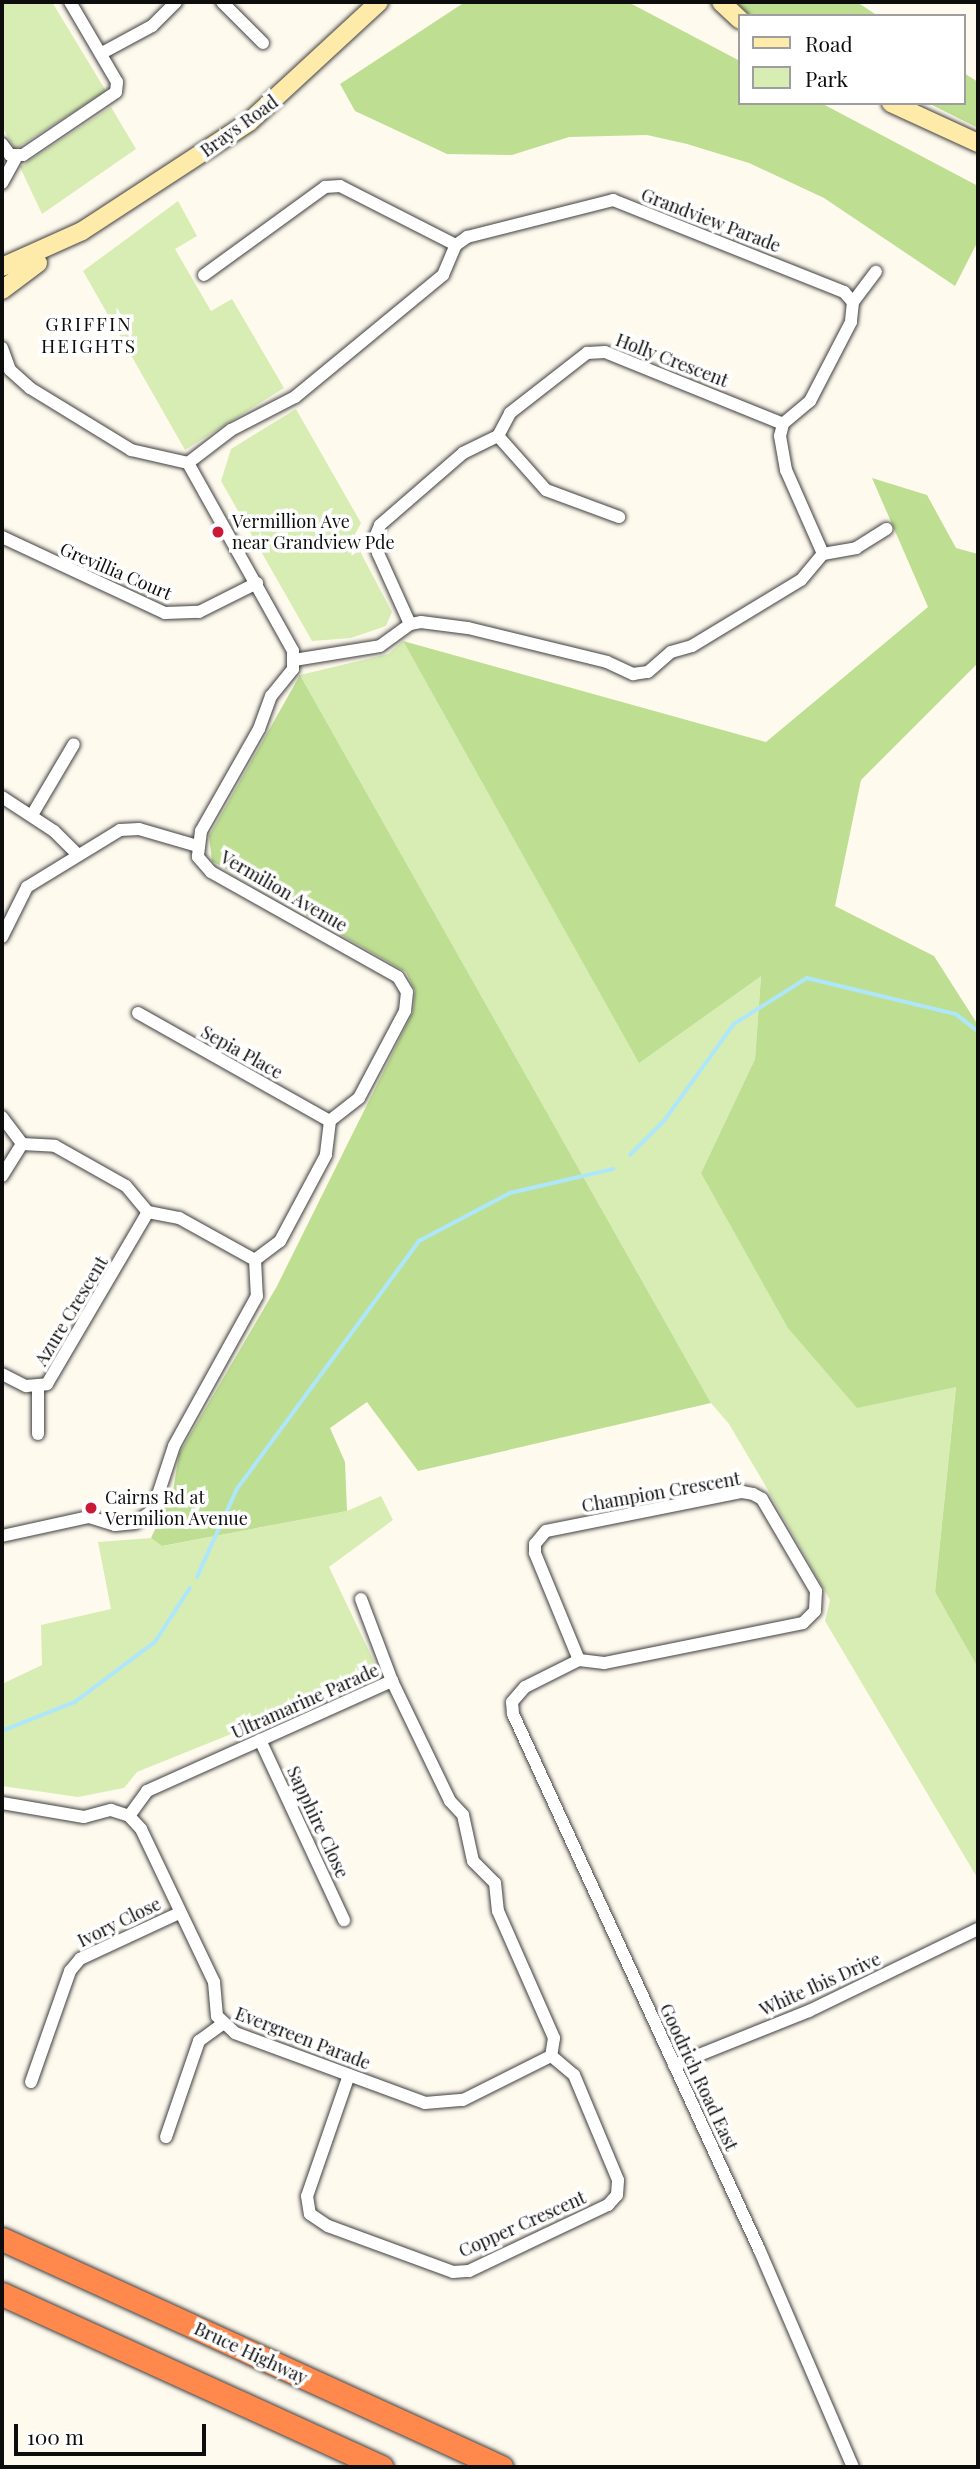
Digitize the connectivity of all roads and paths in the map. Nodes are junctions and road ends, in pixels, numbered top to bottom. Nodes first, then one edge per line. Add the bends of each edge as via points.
1 (70, 2) edge
2 (176, 2) edge
3 (222, 2) edge
4 (379, 2) edge
5 (721, 2) edge
6 (738, 18) edge
7 (263, 43) dead end
8 (102, 53) junction
9 (895, 105) edge
10 (978, 143) edge
11 (2, 144) edge
12 (17, 156) junction
13 (2, 183) edge
14 (82, 231) junction
15 (456, 245) junction
16 (2, 267) edge
17 (876, 272) dead end
18 (204, 275) dead end
19 (2, 290) edge
20 (853, 302) junction
21 (2, 348) edge
22 (4, 363) edge
23 (783, 424) junction
24 (498, 436) junction
25 (188, 463) junction
26 (620, 517) dead end
27 (886, 529) dead end
28 (2, 537) edge
29 (823, 554) junction
30 (257, 583) junction
31 (410, 624) junction
32 (294, 660) junction
33 (74, 744) dead end
34 (2, 797) edge
35 (32, 815) junction
36 (197, 846) junction
37 (76, 854) junction
38 (2, 937) edge
39 (138, 1013) dead end
40 (2, 1117) edge
41 (330, 1121) junction
42 (22, 1143) junction
43 (2, 1176) edge
44 (148, 1212) junction
45 (255, 1260) junction
46 (2, 1374) edge
47 (38, 1388) junction
48 (38, 1434) dead end
49 (2, 1536) edge
50 (361, 1599) dead end
51 (579, 1660) junction
52 (392, 1681) junction
53 (512, 1702) joint
54 (260, 1740) junction
55 (2, 1803) edge
56 (129, 1816) junction
57 (179, 1913) junction
58 (344, 1920) dead end
59 (978, 1929) edge
60 (221, 2025) junction
61 (551, 2056) junction
62 (674, 2065) junction
63 (349, 2075) junction
64 (31, 2082) dead end
65 (166, 2137) dead end
66 (2, 2239) edge
67 (2, 2294) edge
68 (381, 2467) edge
69 (501, 2467) edge
70 (853, 2467) edge

1 - 8 street
2 - 8 street via 152,26
3 - 7 street
4 - 14 main road, Brays Road via 341,33 274,103
5 - 6 main road
8 - 12 street via 117,82 114,95
9 - 10 main road
11 - 12 street
12 - 13 street
14 - 16 main road, Brays Road
14 - 19 main road, Brays Road via 69,247 22,272
15 - 18 street via 340,186 325,187
15 - 20 street, Grandview Parade via 467,237 612,200 844,292
15 - 25 street via 443,275 295,397 231,430
17 - 20 street
20 - 23 street via 851,322 810,401
21 - 22 street
22 - 25 street via 30,388 131,450
23 - 24 street, Holly Crescent via 596,353 575,361 510,413
23 - 29 street via 780,436 786,470
24 - 26 street via 546,490
24 - 31 street via 463,453 380,525 374,540
25 - 30 street
27 - 29 street via 856,548
28 - 30 street, Grevillia Court via 77,576 165,613 200,612
29 - 31 street via 801,580 692,646 671,652 648,672 633,674 607,662 468,628
30 - 32 street
31 - 32 street via 380,646
32 - 36 street, Vermilion Avenue via 289,677 271,696 259,729
33 - 35 street
34 - 35 street
35 - 37 street
36 - 37 street via 128,828
36 - 41 street, Vermilion Avenue via 198,857 211,872 398,977 407,992 405,1011 359,1098
37 - 38 street via 27,887
39 - 41 street, Sepia Place
40 - 42 street
41 - 45 street via 326,1155 280,1241
42 - 43 street
42 - 44 street via 55,1146 126,1186
44 - 45 street via 179,1217
44 - 47 street, Azure Crescent via 54,1376
45 - 49 street via 257,1296 174,1446 153,1510 135,1523 115,1525 80,1518
46 - 47 street, Azure Crescent
47 - 48 street
50 - 52 street
51 - 51 street, Champion Crescent via 604,1663 803,1623 815,1611 816,1591 762,1499 753,1494 742,1492 546,1531 535,1544 535,1553
51 - 53 street, Champion Crescent via 524,1686
52 - 54 street, Ultramarine Parade
52 - 61 street, Ultramarine Parade via 450,1801 463,1815 473,1861 495,1883 498,1911 554,2038
53 - 62 street, Goodrich Road East via 513,1714
54 - 56 street, Ultramarine Parade via 147,1791
54 - 58 street, Sapphire Close
55 - 56 street via 84,1817 111,1810
56 - 57 street, Evergreen Parade via 141,1829
57 - 60 street, Evergreen Parade via 214,1982
57 - 64 street, Ivory Close via 80,1959 70,1971
59 - 62 street, White Ibis Drive via 809,2011
60 - 63 street, Evergreen Parade
60 - 65 street via 199,2041
61 - 63 street, Evergreen Parade via 463,2100 444,2104 425,2103
61 - 63 street, Copper Crescent via 574,2075 618,2180 617,2195 608,2205 469,2271 453,2272 328,2226 310,2214 307,2196
62 - 70 street, Goodrich Road East
66 - 69 highway, Bruce Highway
67 - 68 highway

